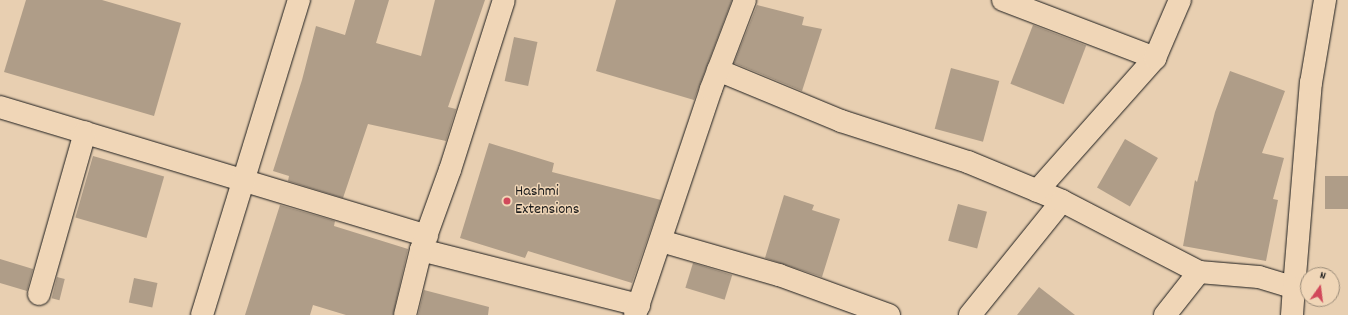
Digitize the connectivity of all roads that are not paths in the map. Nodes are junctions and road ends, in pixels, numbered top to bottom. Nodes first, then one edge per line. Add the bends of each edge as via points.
1 (299, 0) edge
2 (504, 0) edge
3 (744, 0) edge
4 (1003, 0) edge
5 (1180, 0) edge
6 (1325, 0) edge
7 (1155, 58) junction
8 (718, 70) junction
9 (0, 107) edge
10 (85, 132) junction
11 (242, 179) junction
12 (1037, 191) junction
13 (1062, 201) junction
14 (661, 241) junction
15 (424, 243) junction
16 (1199, 272) junction
17 (1294, 288) junction
18 (39, 294) dead end
19 (637, 310) edge
20 (202, 315) edge
21 (405, 315) edge
22 (889, 315) edge
23 (970, 315) edge
24 (1165, 315) edge
25 (1292, 315) edge

1 - 11 street
2 - 15 street
3 - 8 street
4 - 7 street
5 - 7 street
6 - 17 street via 1310,83
7 - 12 street
8 - 12 street via 841,121 968,162
8 - 14 street
9 - 10 street
10 - 11 street
10 - 18 street
11 - 15 street
11 - 20 street
12 - 13 street
13 - 16 street
13 - 23 street
14 - 19 street
14 - 22 street via 779,275
15 - 19 street
15 - 21 street
16 - 17 street via 1259,277
16 - 24 street
17 - 25 street

